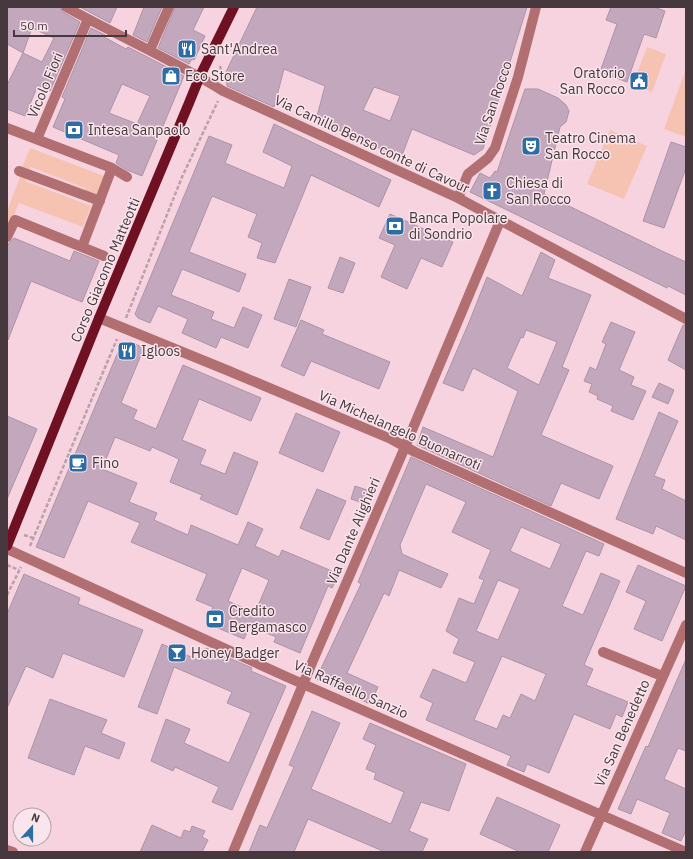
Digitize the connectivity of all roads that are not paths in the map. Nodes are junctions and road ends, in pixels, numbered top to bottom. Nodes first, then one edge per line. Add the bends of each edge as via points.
1 (66, 7) edge
2 (169, 7) edge
3 (234, 7) edge
4 (536, 7) edge
5 (88, 19) junction
6 (150, 50) junction
7 (200, 76) junction
8 (7, 128) edge
9 (37, 139) junction
10 (112, 168) junction
11 (19, 171) dead end
12 (127, 177) dead end
13 (458, 198) junction
14 (100, 201) junction
15 (500, 221) junction
16 (7, 237) edge
17 (82, 247) junction
18 (104, 256) dead end
19 (99, 318) junction
20 (686, 319) edge
21 (405, 447) junction
22 (7, 548) edge
23 (686, 573) edge
24 (686, 625) edge
25 (603, 652) dead end
26 (662, 676) junction
27 (303, 684) junction
28 (601, 815) junction
29 (7, 850) edge
30 (13, 852) edge
31 (233, 852) edge
32 (585, 852) edge
33 (686, 852) edge

1 - 5 street, Via Camillo Benso conte di Cavour
2 - 6 street
3 - 7 main road, Corso Giacomo Matteotti
4 - 13 street, Via San Rocco via 518,77 495,148 488,158 468,174
5 - 6 street, Via Camillo Benso conte di Cavour
5 - 9 street, Vicolo Fiori
6 - 7 street, Via Camillo Benso conte di Cavour
7 - 13 street, Via Camillo Benso conte di Cavour via 223,91
7 - 19 main road, Corso Giacomo Matteotti
8 - 9 street
9 - 10 street
10 - 12 street
10 - 14 street
11 - 14 street
13 - 15 street, Via Camillo Benso conte di Cavour
14 - 17 street
15 - 20 street, Via Camillo Benso conte di Cavour
15 - 21 street, Via Dante Alighieri
16 - 17 street via 15,220
17 - 18 street
19 - 21 street, Via Michelangelo Buonarroti via 391,438
19 - 22 main road, Corso Giacomo Matteotti
21 - 23 street, Via Michelangelo Buonarroti
21 - 27 street, Via Dante Alighieri
22 - 27 street, Via Raffaello Sanzio
24 - 26 street, Via San Benedetto
25 - 26 street
26 - 28 street, Via San Benedetto
27 - 28 street, Via Raffaello Sanzio
27 - 31 street, Via Dante Alighieri
28 - 32 street, Via San Benedetto
28 - 33 street, Via Raffaello Sanzio
29 - 30 street

